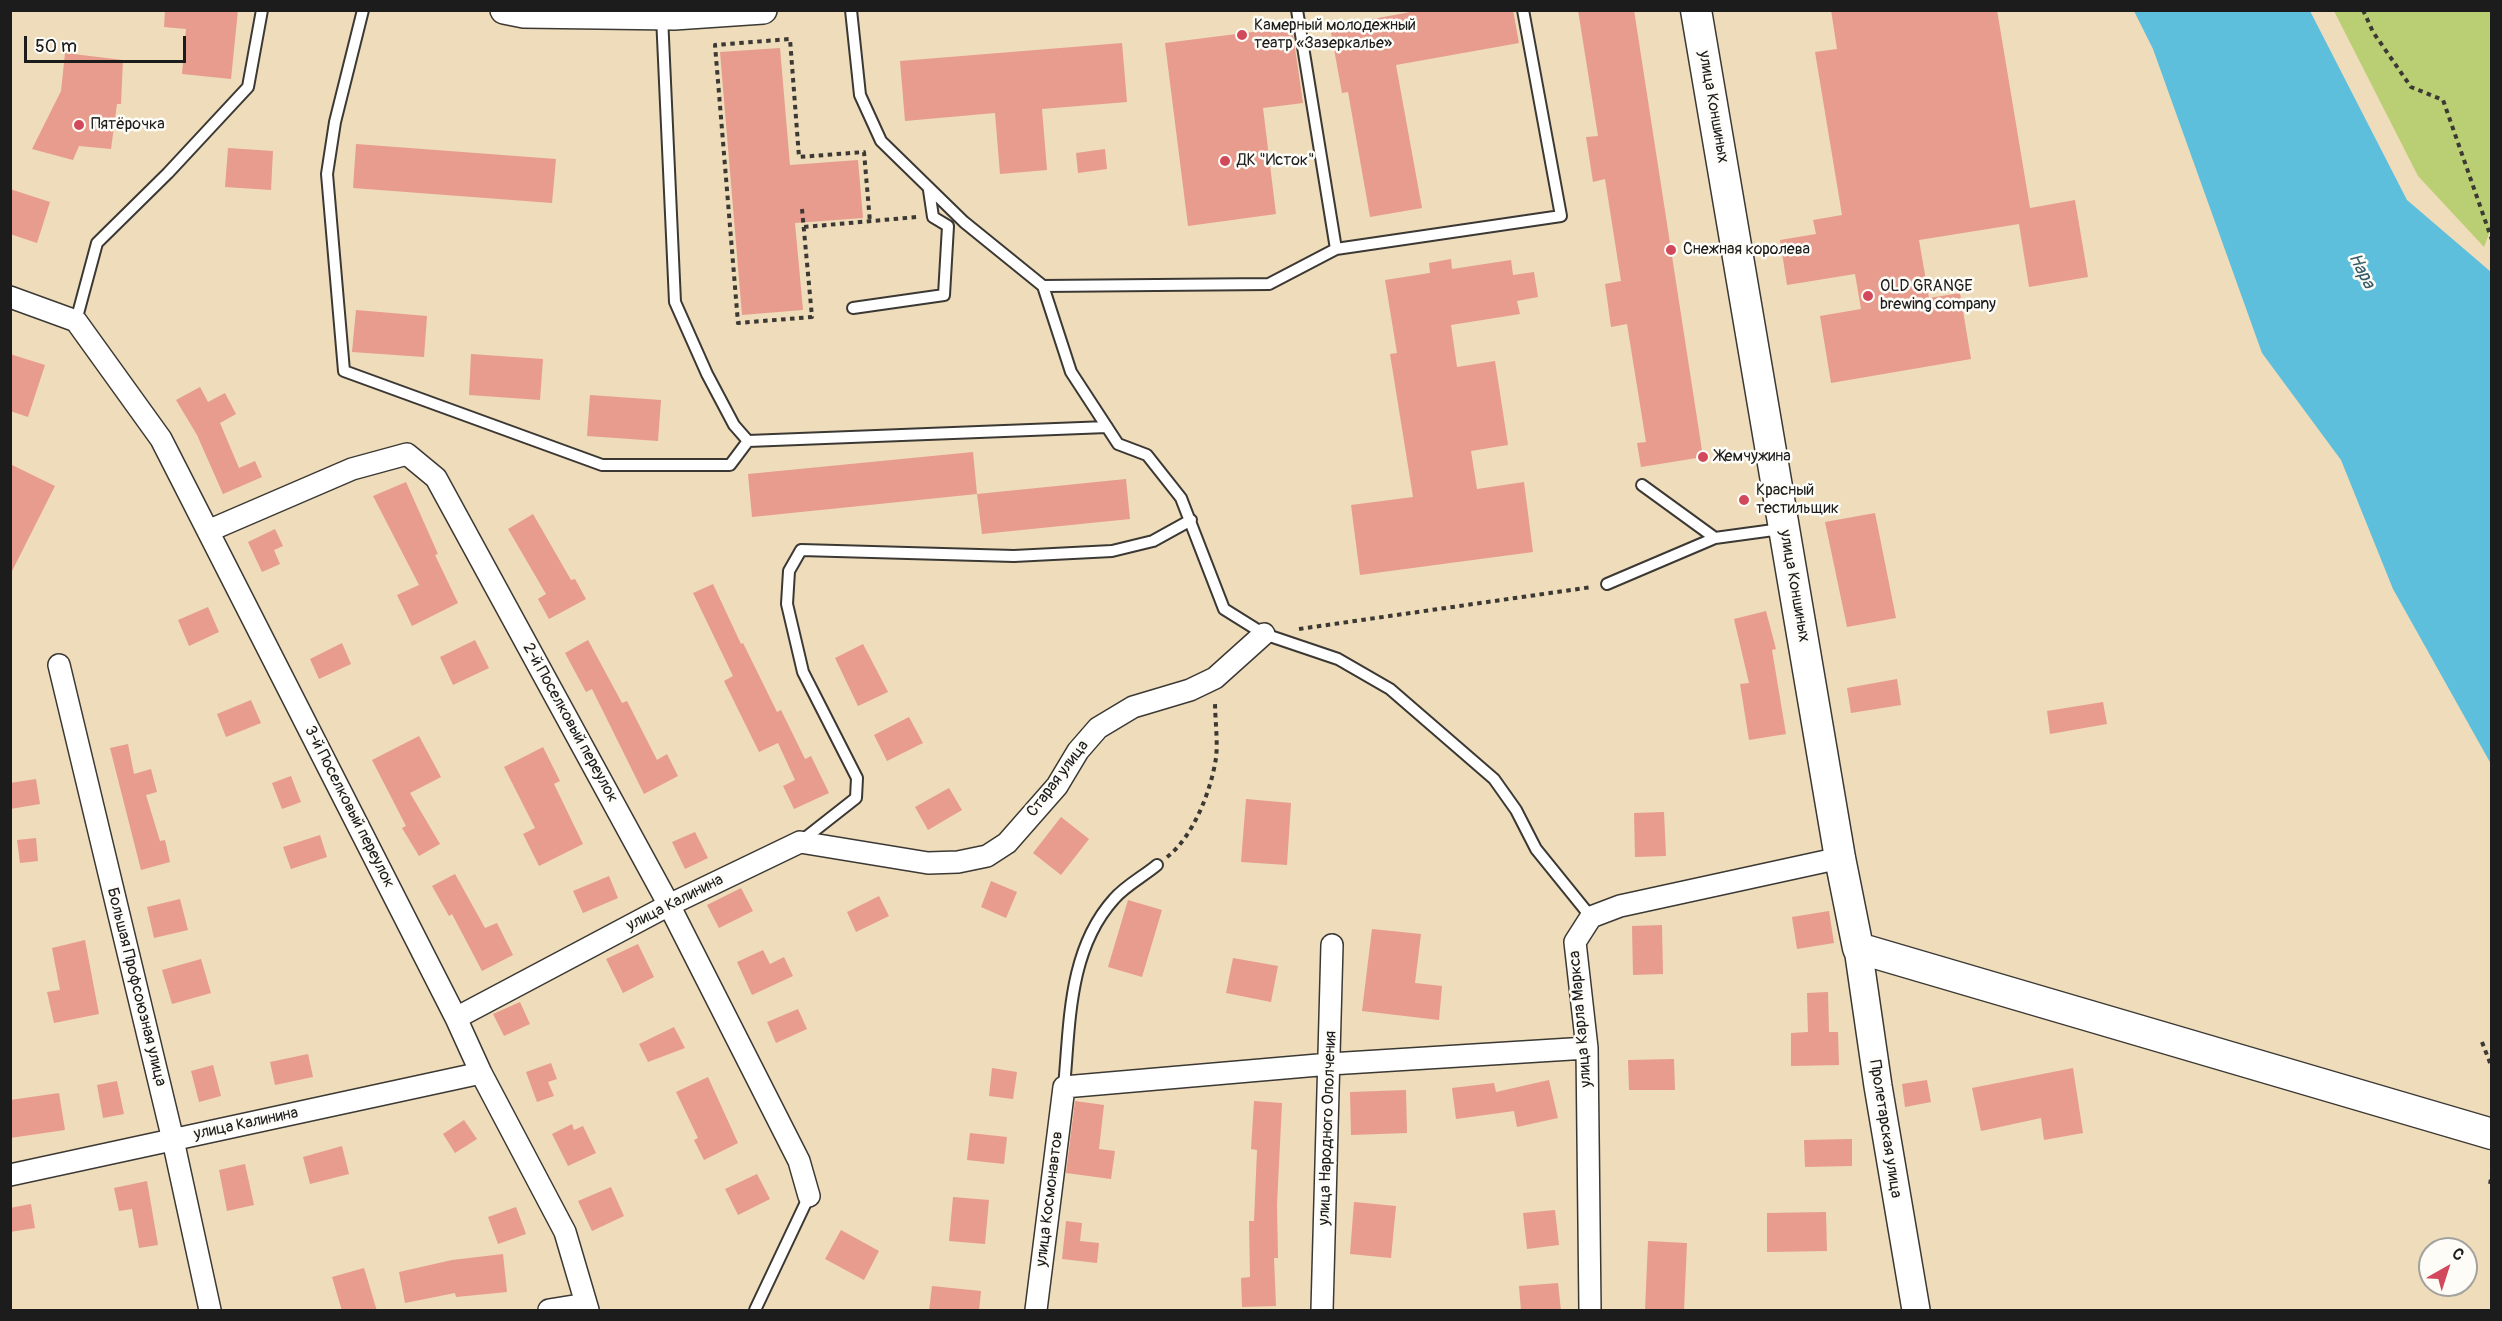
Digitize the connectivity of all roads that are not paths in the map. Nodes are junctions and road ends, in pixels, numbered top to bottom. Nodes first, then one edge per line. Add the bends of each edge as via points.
1 (262, 10) edge
2 (363, 10) edge
3 (504, 10) edge
4 (763, 10) edge
5 (851, 10) edge
6 (1298, 10) edge
7 (1523, 10) edge
8 (1696, 10) edge
9 (662, 15) junction
10 (929, 190) junction
11 (1336, 249) junction
12 (1043, 286) junction
13 (10, 297) edge
14 (853, 308) dead end
15 (76, 321) junction
16 (1107, 426) junction
17 (748, 441) junction
18 (1642, 485) dead end
19 (1191, 520) junction
20 (1784, 529) junction
21 (208, 531) junction
22 (1715, 538) junction
23 (1607, 584) road end
24 (1264, 634) junction
25 (59, 665) dead end
26 (800, 842) junction
27 (1840, 858) junction
28 (1157, 865) road end
29 (669, 904) junction
30 (1591, 917) junction
31 (1332, 945) dead end
32 (1858, 948) junction
33 (456, 1018) junction
34 (1587, 1048) junction
35 (1330, 1064) junction
36 (481, 1073) junction
37 (1064, 1087) junction
38 (2492, 1134) edge
39 (173, 1140) junction
40 (10, 1175) edge
41 (809, 1196) joint
42 (587, 1307) edge
43 (210, 1311) edge
44 (549, 1311) edge
45 (755, 1311) edge
46 (1035, 1311) edge
47 (1322, 1311) edge
48 (1590, 1311) edge
49 (1916, 1311) edge

1 - 15 lane via 248,87 97,243
2 - 17 lane via 335,122 327,174 344,371 602,465 730,465
3 - 9 street via 524,14
4 - 9 street
5 - 10 lane via 861,94 877,132 881,141
6 - 11 lane
7 - 11 lane via 1561,216
8 - 20 main road, улица Коншиных
9 - 17 lane via 675,302 707,374 734,424
10 - 12 lane
10 - 14 lane via 933,216 948,226 944,295
11 - 12 lane via 1269,284
12 - 16 lane via 1071,372
13 - 15 street
15 - 21 street, 3-й Поселковый переулок via 161,439
16 - 17 lane
16 - 19 lane via 1119,444 1147,455 1181,498
18 - 22 lane
19 - 24 lane via 1224,609
19 - 26 lane via 1153,541 1112,551 1004,556 801,550 789,571 787,604 803,672 857,778 856,798
20 - 22 lane
20 - 27 main road, улица Коншиных
21 - 29 street, 2-й Поселковый переулок via 352,469 407,454 436,478
21 - 33 street, 3-й Поселковый переулок
22 - 23 lane
24 - 26 street, Старая улица via 1215,678 1133,707 1098,728 1078,751 1057,786 1007,843 987,856 928,863
24 - 30 lane via 1338,659 1390,689 1494,779 1536,849
25 - 39 street, Большая Профсоюзная улица
26 - 29 street, улица Калинина
27 - 30 street via 1620,906
27 - 32 main road, улица Коншиных
28 - 37 lane via 1114,899 1094,930 1075,976
29 - 33 street, улица Калинина
29 - 41 street, 2-й Поселковый переулок via 799,1161
30 - 34 street, улица Карла Маркса via 1575,942
31 - 35 street, улица Народного Ополчения
32 - 38 main road
32 - 49 street, Пролетарская улица
33 - 36 street, 3-й Поселковый переулок
34 - 35 street
34 - 48 street, улица Карла Маркса
35 - 37 street
35 - 47 street, улица Народного Ополчения
36 - 39 street, улица Калинина
36 - 42 street, 3-й Поселковый переулок via 565,1232
37 - 46 street, улица Космонавтов
39 - 40 street, улица Калинина
39 - 43 street, Большая Профсоюзная улица
41 - 45 lane
42 - 44 street

